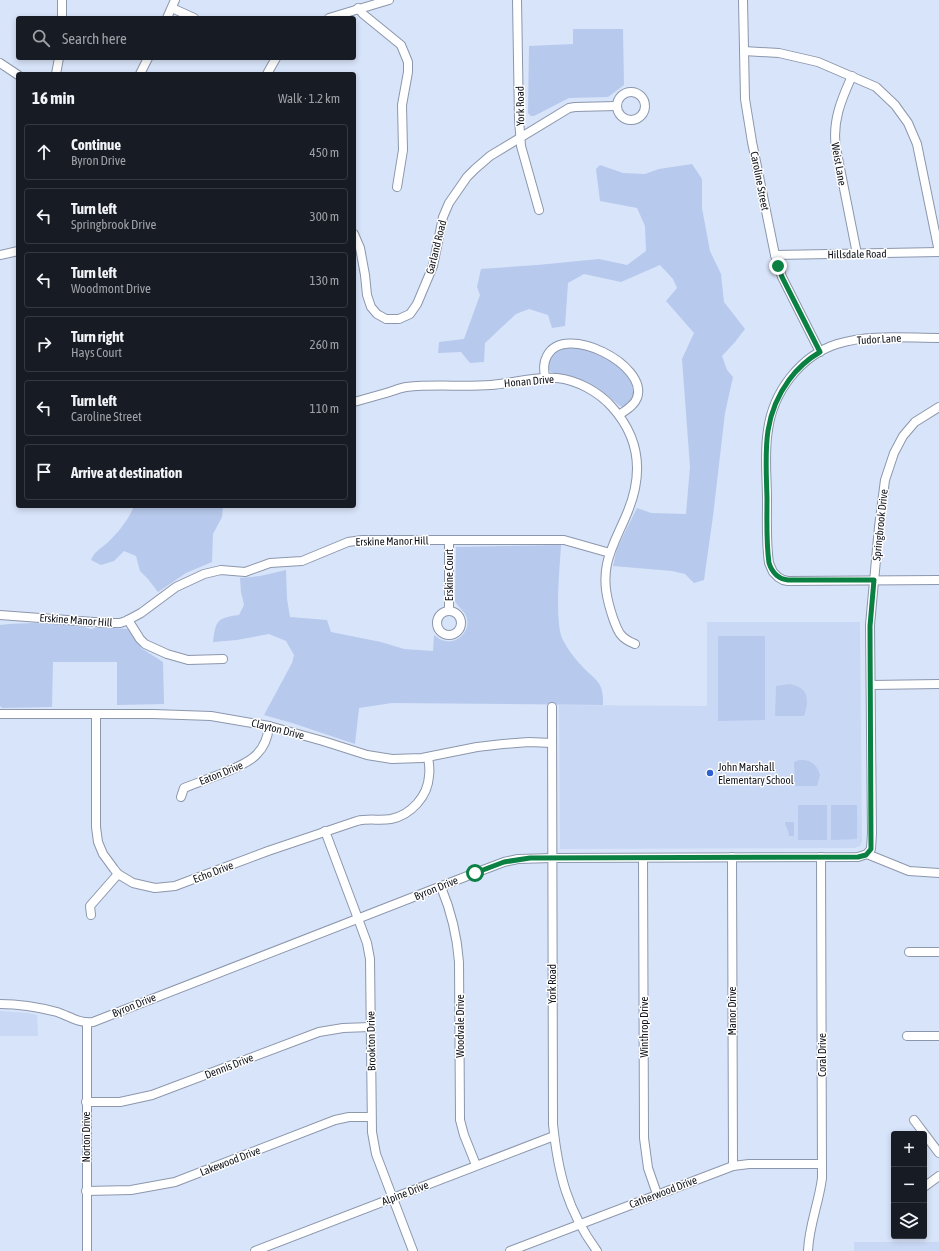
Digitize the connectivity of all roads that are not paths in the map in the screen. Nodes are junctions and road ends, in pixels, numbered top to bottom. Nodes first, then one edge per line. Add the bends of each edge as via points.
1 (62, 0) edge
2 (175, 0) edge
3 (389, 0) edge
4 (518, 0) edge
5 (744, 0) edge
6 (172, 8) junction
7 (358, 8) junction
8 (62, 16) edge
9 (168, 16) edge
10 (190, 16) edge
11 (335, 16) edge
12 (744, 51) junction
13 (59, 60) edge
14 (147, 60) edge
15 (275, 60) edge
16 (0, 63) edge
17 (56, 72) edge
18 (141, 72) edge
19 (268, 72) edge
20 (16, 74) edge
21 (852, 76) junction
22 (617, 106) dead end
23 (521, 137) junction
24 (397, 187) dead end
25 (539, 210) dead end
26 (356, 239) edge
27 (16, 251) edge
28 (939, 252) edge
29 (857, 254) junction
30 (0, 255) edge
31 (775, 255) junction
32 (939, 338) edge
33 (820, 352) junction
34 (545, 377) junction
35 (356, 401) edge
36 (939, 407) edge
37 (619, 415) junction
38 (449, 540) junction
39 (610, 553) junction
40 (874, 580) junction
41 (939, 580) edge
42 (449, 610) dead end
43 (0, 615) edge
44 (128, 620) junction
45 (635, 644) dead end
46 (223, 659) dead end
47 (939, 684) edge
48 (871, 685) junction
49 (552, 707) dead end
50 (0, 714) edge
51 (96, 714) junction
52 (269, 726) junction
53 (552, 742) junction
54 (428, 757) junction
55 (181, 797) dead end
56 (325, 831) junction
57 (867, 854) junction
58 (732, 857) junction
59 (821, 857) junction
60 (552, 858) junction
61 (643, 858) junction
62 (939, 873) edge
63 (118, 874) junction
64 (441, 886) junction
65 (91, 915) dead end
66 (358, 918) junction
67 (908, 952) dead end
68 (939, 952) edge
69 (0, 1004) edge
70 (87, 1023) junction
71 (370, 1027) junction
72 (907, 1036) dead end
73 (939, 1036) edge
74 (86, 1102) junction
75 (371, 1117) junction
76 (914, 1120) dead end
77 (554, 1136) junction
78 (939, 1153) edge
79 (822, 1164) junction
80 (476, 1165) junction
81 (734, 1166) junction
82 (939, 1176) edge
83 (927, 1185) edge
84 (86, 1192) junction
85 (658, 1194) junction
86 (393, 1198) junction
87 (580, 1224) junction
88 (265, 1249) edge
89 (87, 1251) edge
90 (255, 1251) edge
91 (413, 1251) edge
92 (510, 1251) edge
93 (597, 1251) edge
94 (808, 1251) edge

1 - 8 street
2 - 6 street
3 - 7 street
4 - 23 street, York Road
5 - 12 street, Caroline Street
6 - 9 street
6 - 10 street
7 - 11 street
7 - 24 street via 401,45 408,62 402,105 403,150
12 - 21 street via 793,55
12 - 31 street, Caroline Street via 744,86 748,119
13 - 17 street
14 - 18 street
15 - 19 street
16 - 20 street
21 - 28 street via 882,92 908,123 917,144
21 - 29 street, Weist Lane via 840,104 835,134
22 - 23 street, Garland Road via 569,108
23 - 25 street, York Road via 521,146
23 - 26 street, Garland Road via 475,168 449,203 443,217 433,266 421,296 410,314 399,319 382,318 371,307
27 - 30 street
28 - 29 street, Hillsdale Road
29 - 31 street, Hillsdale Road
31 - 33 street, Caroline Street via 782,277
32 - 33 street, Tudor Lane via 859,339
33 - 40 street, Tudor Lane via 791,377 779,394 769,420 769,563 773,572 783,580
34 - 35 street, Honan Drive via 491,385 404,388
34 - 37 street, Honan Drive via 564,379 584,386 604,399
34 - 37 street via 546,357 561,344 579,344 600,351 625,368 635,379 637,397 633,404
36 - 40 street, Springbrook Drive via 911,426 899,441 894,453 885,480
37 - 39 street, Honan Drive via 630,434 636,452 637,472 633,498
38 - 39 street, Erskine Manor Hill via 564,540
38 - 42 street, Erskine Court
38 - 44 street, Erskine Manor Hill via 355,541 312,558 270,563 245,572 212,571 176,587
39 - 45 street, Honan Drive via 606,569 607,599 620,635
40 - 41 street
40 - 48 street, Springbrook Drive via 870,626
43 - 44 street, Erskine Manor Hill via 107,624
44 - 46 street via 140,639 167,654 188,660
47 - 48 street
48 - 57 street, Springbrook Drive via 872,833 871,849
49 - 53 street, York Road
50 - 51 street, Clayton Drive
51 - 52 street, Clayton Drive via 183,714 243,720
51 - 63 street, Echo Drive via 97,835 103,854
52 - 54 street, Clayton Drive via 372,756 404,759
52 - 55 street, Eaton Drive via 262,747 254,758 184,788
53 - 54 street, Clayton Drive via 477,747
53 - 60 street, York Road
54 - 56 street, Echo Drive via 428,785 423,796 410,810 391,819 366,819
56 - 63 street, Echo Drive via 175,886 148,887 133,883
56 - 66 street, Brookton Drive
57 - 59 street, Byron Drive via 858,857
57 - 62 street via 909,871
58 - 59 street, Byron Drive
58 - 61 street, Byron Drive
58 - 81 street, Manor Drive
59 - 79 street, Coral Drive
60 - 61 street, Byron Drive
60 - 64 street, Byron Drive via 504,862
60 - 77 street, York Road
61 - 85 street, Winthrop Drive via 644,1138 648,1168
63 - 65 street via 90,906
64 - 66 street, Byron Drive
64 - 80 street, Woodvale Drive via 454,924 460,962 460,1120
66 - 70 street, Byron Drive
66 - 71 street, Brookton Drive via 370,959
67 - 68 street
69 - 70 street via 57,1012
70 - 74 street, Norton Drive
71 - 74 street, Dennis Drive via 319,1032 142,1098 120,1102
71 - 75 street, Brookton Drive
72 - 73 street
74 - 84 street, Norton Drive
75 - 84 street, Lakewood Drive via 335,1120 174,1182 131,1190
75 - 86 street, Brookton Drive via 376,1154
76 - 78 street
77 - 80 street, Alpine Drive
77 - 87 street, York Road via 562,1179
79 - 81 street, Catherwood Drive
79 - 94 street, Coral Drive via 820,1193 811,1222
80 - 86 street, Alpine Drive
81 - 85 street, Catherwood Drive
82 - 83 street
84 - 89 street, Norton Drive
85 - 87 street, Catherwood Drive
86 - 88 street, Alpine Drive
86 - 91 street, Brookton Drive
87 - 92 street, Catherwood Drive
87 - 93 street, York Road
88 - 90 street, Alpine Drive

